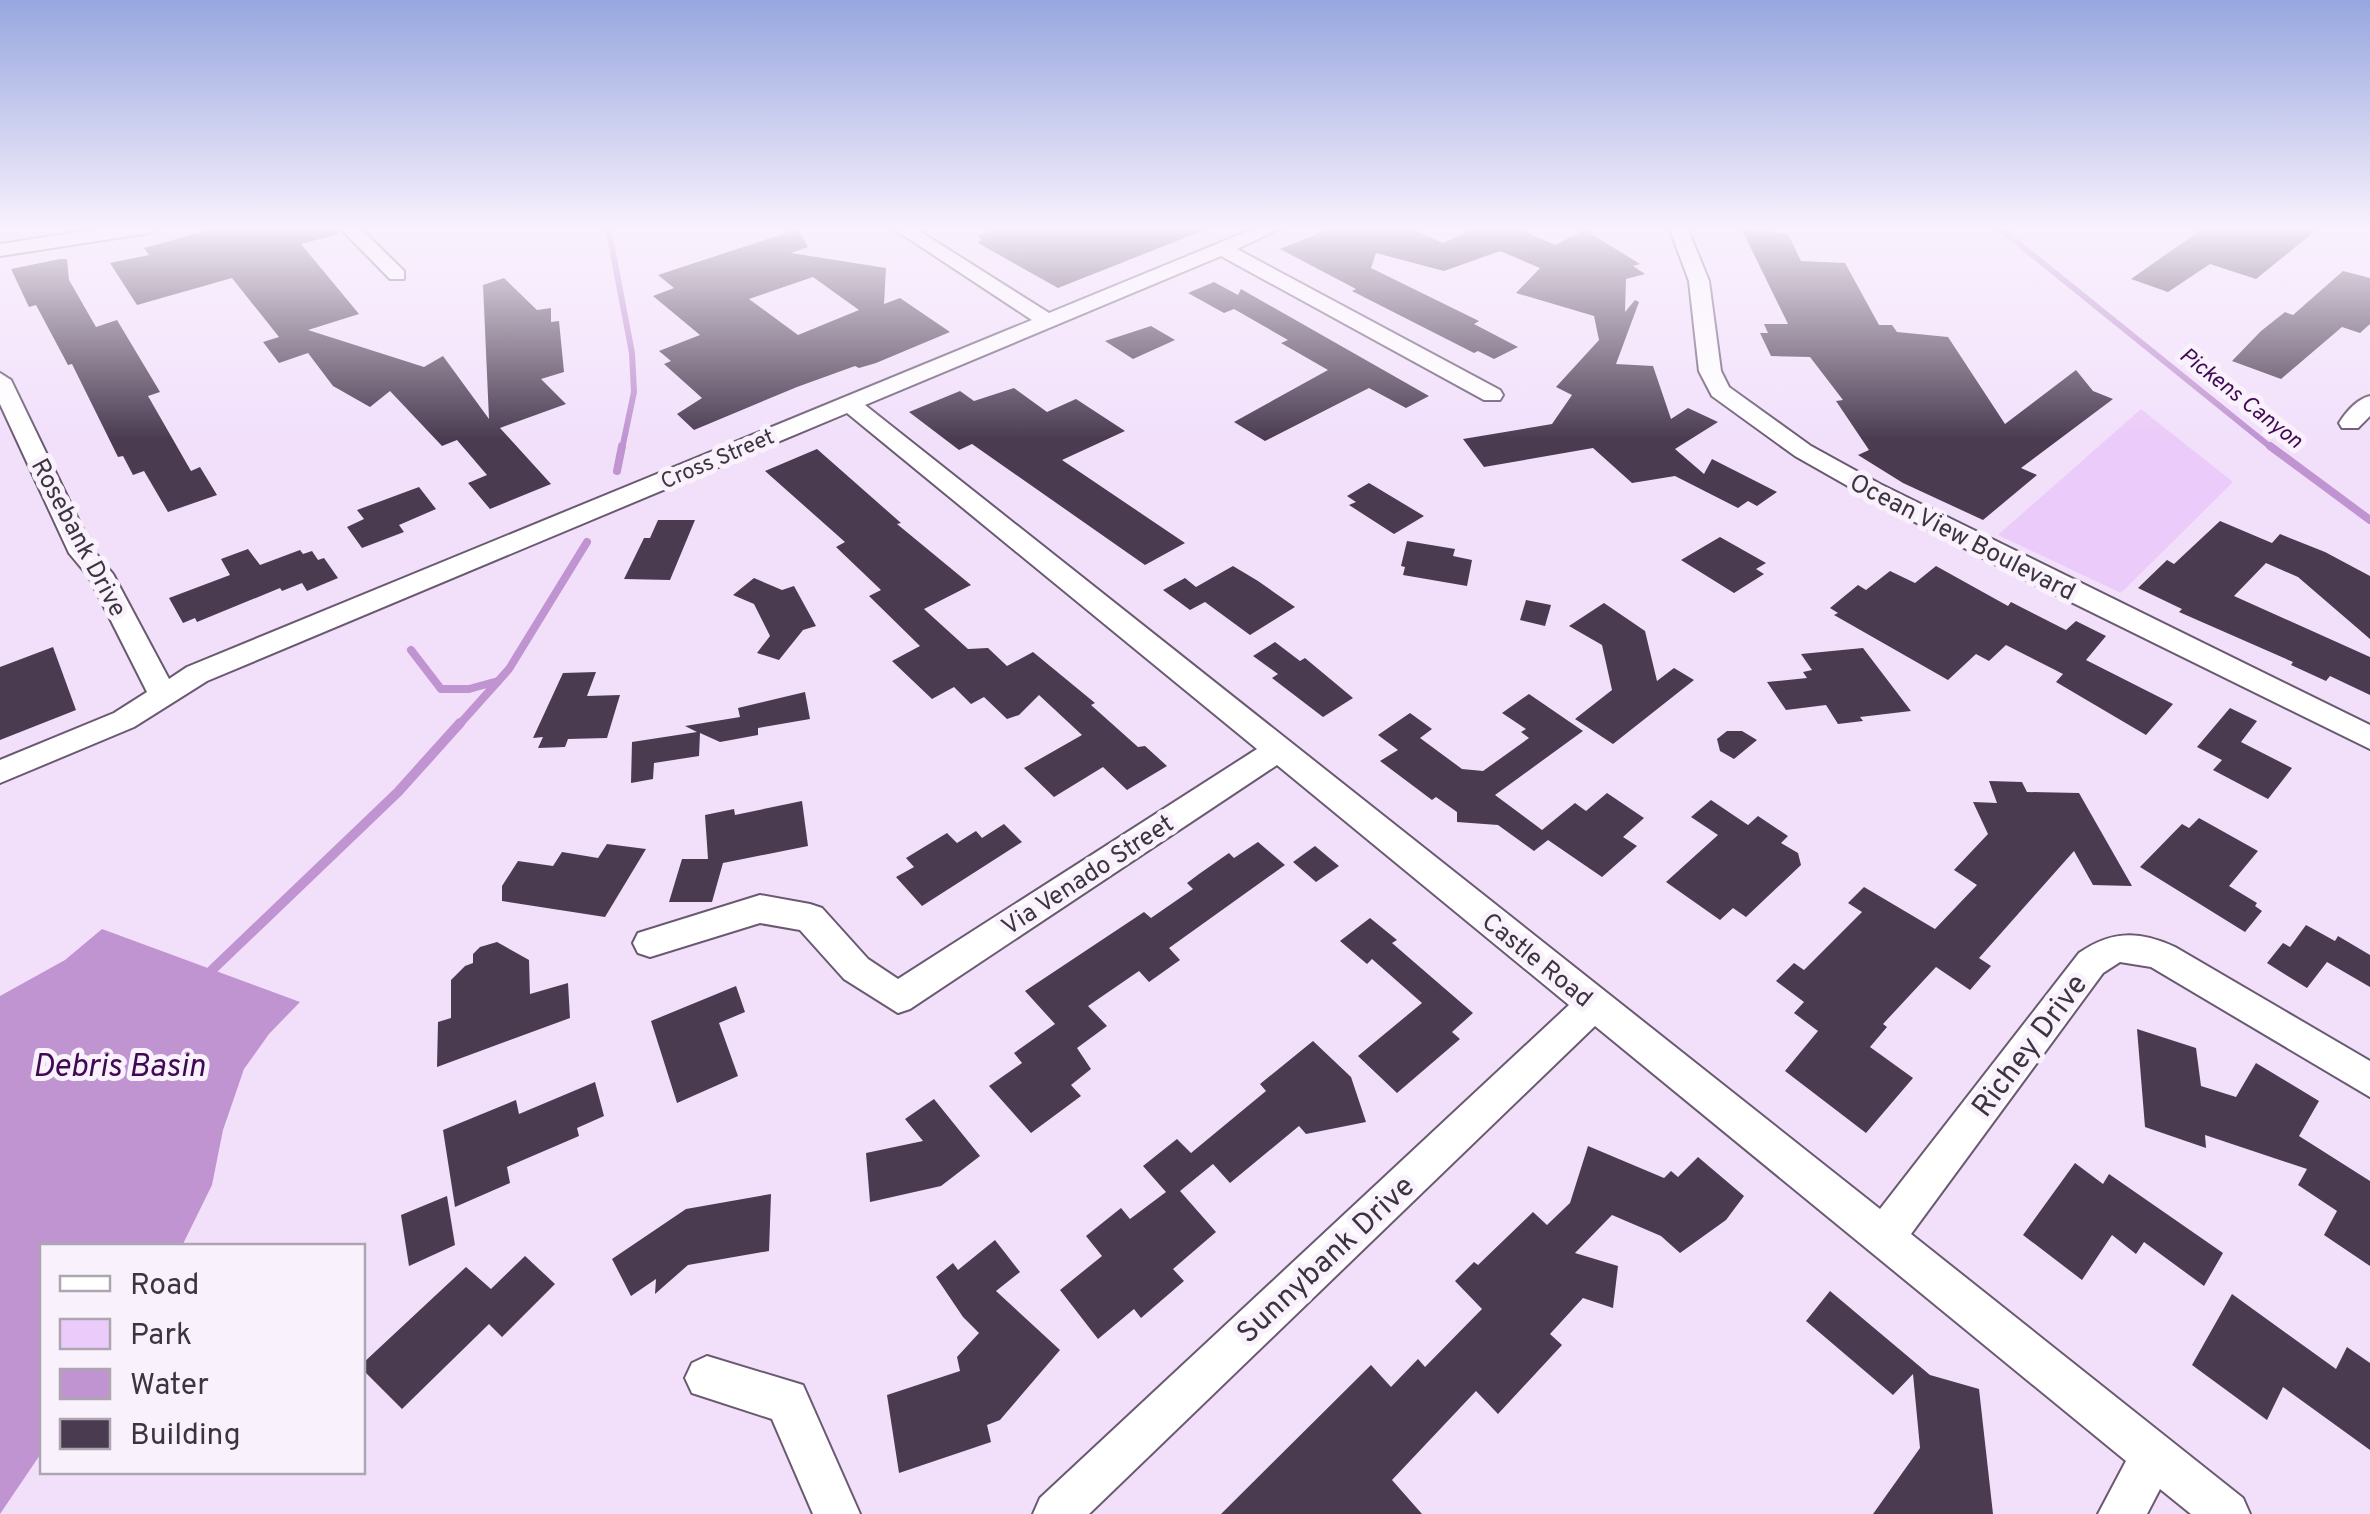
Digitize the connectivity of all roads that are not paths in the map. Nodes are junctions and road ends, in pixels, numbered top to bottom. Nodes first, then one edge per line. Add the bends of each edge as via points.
1 (1011, 298) edge
2 (1104, 298) edge
3 (1312, 298) edge
4 (1701, 298) edge
5 (1048, 321) junction
6 (0, 380) edge
7 (1492, 395) dead end
8 (849, 403) junction
9 (2370, 403) edge
10 (2350, 423) dead end
11 (162, 694) junction
12 (2370, 738) edge
13 (1277, 751) junction
14 (0, 772) edge
15 (650, 942) dead end
16 (1594, 1004) junction
17 (2370, 1080) edge
18 (1883, 1238) junction
19 (706, 1378) dead end
20 (2154, 1456) junction
21 (837, 1514) edge
22 (1056, 1514) edge
23 (2120, 1514) edge
24 (2228, 1514) edge

1 - 5 street
2 - 5 street, Cross Street
3 - 7 street
4 - 12 street, Ocean View Boulevard via 1710,371 1720,391 1803,451
5 - 8 street, Cross Street
6 - 11 street, Rosebank Drive via 82,552
8 - 11 street, Cross Street
8 - 13 street, Castle Road
9 - 10 street
11 - 14 street, Cross Street via 124,720
13 - 15 street, Via Venado Street via 898,998 856,969 810,918 760,909
13 - 16 street, Castle Road
16 - 18 street, Castle Road
16 - 22 street, Sunnybank Drive
17 - 18 street, Richey Drive via 2163,956 2142,946 2109,949 2091,963
18 - 20 street, Castle Road
19 - 21 street via 787,1401
20 - 23 street
20 - 24 street, Castle Road

